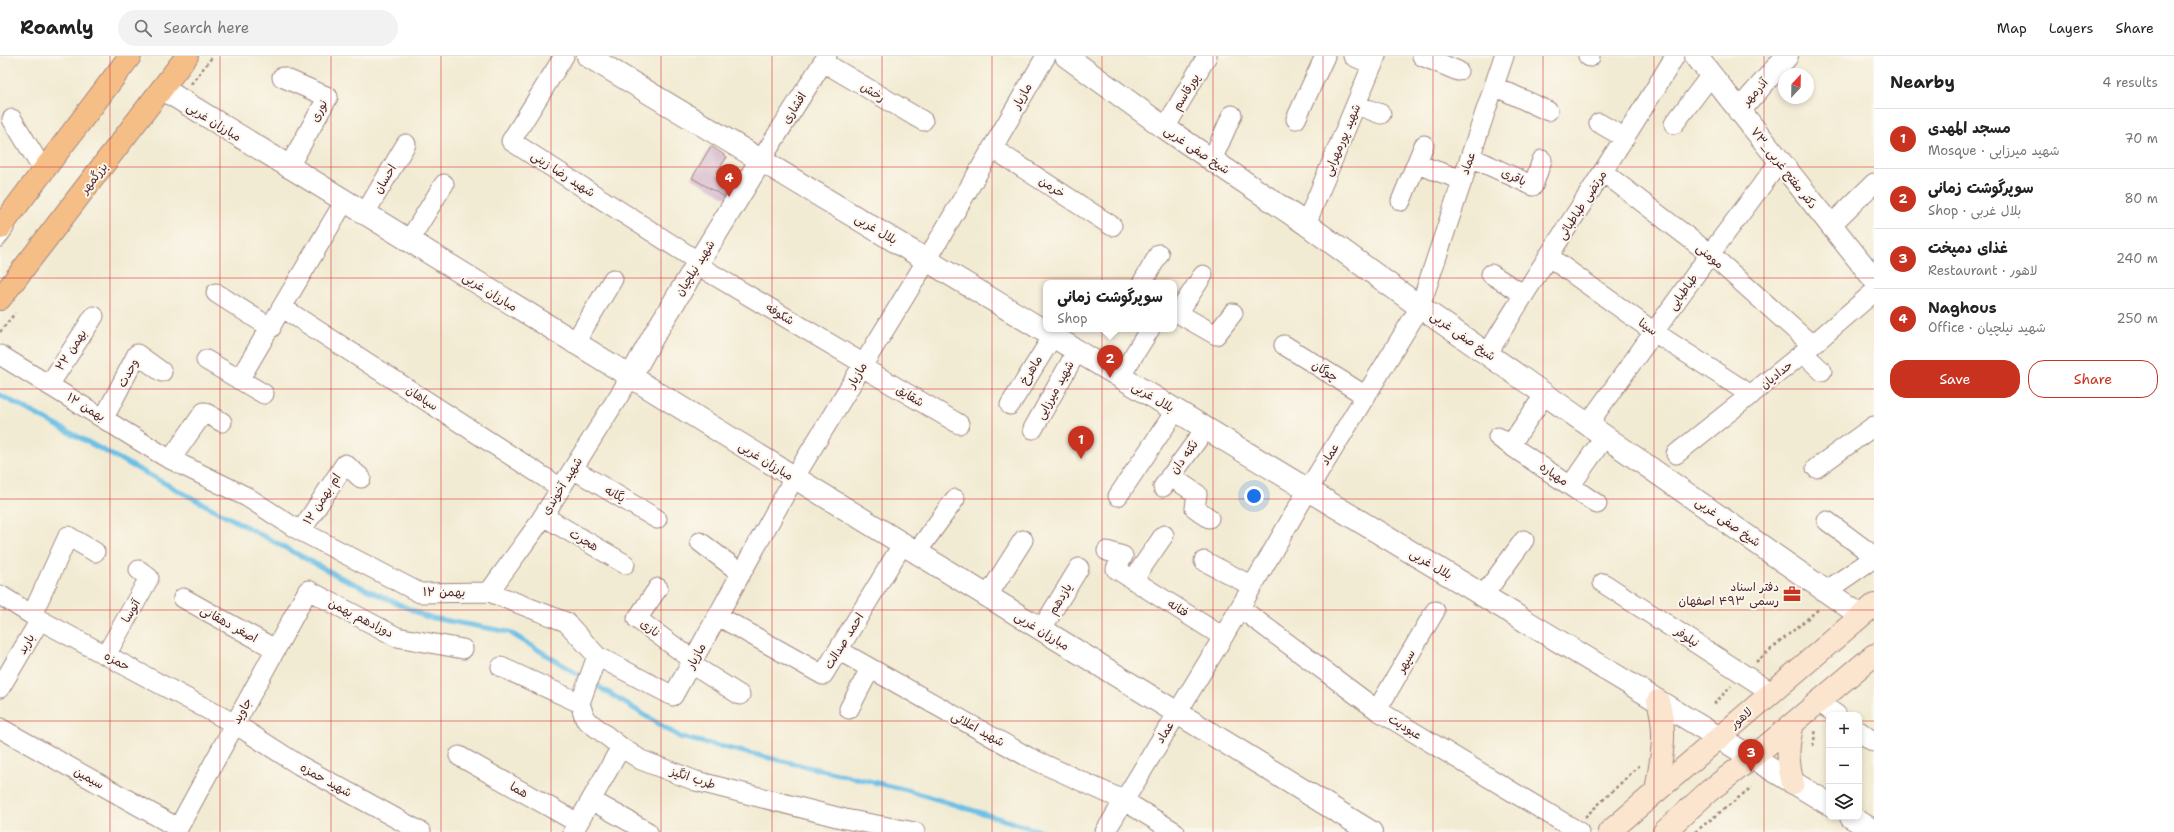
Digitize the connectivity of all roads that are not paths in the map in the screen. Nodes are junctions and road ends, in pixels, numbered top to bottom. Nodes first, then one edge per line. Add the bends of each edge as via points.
1 (130, 56) edge
2 (140, 56) edge
3 (187, 56) edge
4 (564, 56) edge
5 (588, 56) edge
6 (1046, 56) edge
7 (1066, 56) edge
8 (1207, 56) edge
9 (1325, 56) edge
10 (1353, 56) edge
11 (1422, 56) edge
12 (1504, 56) edge
13 (1675, 56) edge
14 (1696, 56) edge
15 (1787, 56) edge
16 (825, 59) edge
17 (1374, 60) edge
18 (1458, 71) dead end
19 (1711, 75) junction
20 (282, 78) dead end
21 (1494, 86) junction
22 (162, 89) junction
23 (1357, 105) junction
24 (1548, 111) dead end
25 (1739, 111) junction
26 (1381, 114) dead end
27 (1232, 115) dead end
28 (12, 119) dead end
29 (1296, 119) dead end
30 (923, 121) dead end
31 (1599, 123) dead end
32 (1674, 124) dead end
33 (1164, 128) junction
34 (1624, 138) junction
35 (406, 144) dead end
36 (1424, 144) dead end
37 (992, 148) junction
38 (1471, 157) junction
39 (761, 160) junction
40 (1212, 160) junction
41 (1542, 160) dead end
42 (1780, 161) junction
43 (1416, 164) junction
44 (288, 168) junction
45 (43, 170) junction
46 (1603, 172) junction
47 (1463, 180) junction
48 (1874, 183) edge
49 (444, 184) dead end
50 (344, 202) junction
51 (1401, 202) dead end
52 (364, 214) junction
53 (1306, 224) junction
54 (1112, 226) dead end
55 (1830, 226) junction
56 (0, 228) edge
57 (0, 242) edge
58 (408, 242) junction
59 (1159, 254) dead end
60 (1710, 254) junction
61 (1548, 256) junction
62 (927, 260) junction
63 (698, 263) junction
64 (1491, 274) dead end
65 (1203, 275) dead end
66 (613, 279) dead end
67 (1874, 279) edge
68 (1144, 280) edge
69 (1874, 292) edge
70 (216, 293) dead end
71 (1523, 294) junction
72 (0, 299) edge
73 (1420, 307) junction
74 (283, 308) junction
75 (1177, 311) edge
76 (1177, 313) edge
77 (1233, 313) dead end
78 (94, 316) dead end
79 (270, 328) junction
80 (1043, 330) edge
81 (1046, 332) edge
82 (1148, 332) edge
83 (1654, 332) junction
84 (1053, 336) junction
85 (574, 344) junction
86 (1284, 345) dead end
87 (1808, 349) junction
88 (1077, 351) junction
89 (1488, 353) junction
90 (0, 355) edge
91 (206, 360) dead end
92 (863, 366) junction
93 (1822, 371) dead end
94 (162, 372) dead end
95 (1120, 377) junction
96 (630, 378) junction
97 (239, 380) junction
98 (49, 384) junction
99 (264, 394) dead end
100 (1545, 394) junction
101 (1751, 394) junction
102 (1366, 396) junction
103 (1010, 405) dead end
104 (1176, 410) junction
105 (104, 418) junction
106 (222, 422) dead end
107 (958, 424) dead end
108 (1874, 426) edge
109 (1206, 428) junction
110 (1034, 429) dead end
111 (1597, 430) junction
112 (1676, 454) dead end
113 (171, 460) junction
114 (1816, 468) dead end
115 (572, 469) junction
116 (361, 478) dead end
117 (794, 478) junction
118 (1571, 485) junction
119 (560, 488) junction
120 (1308, 490) junction
121 (1118, 496) dead end
122 (955, 499) dead end
123 (1597, 504) dead end
124 (544, 516) junction
125 (1209, 518) dead end
126 (657, 519) dead end
127 (1827, 521) dead end
128 (301, 531) junction
129 (1164, 535) dead end
130 (1024, 540) dead end
131 (1524, 540) dead end
132 (700, 542) dead end
133 (909, 549) junction
134 (1107, 551) dead end
135 (95, 552) dead end
136 (1874, 557) edge
137 (1204, 561) dead end
138 (626, 564) dead end
139 (1079, 568) dead end
140 (139, 570) dead end
141 (741, 573) junction
142 (1134, 580) junction
143 (1603, 583) dead end
144 (1252, 586) junction
145 (658, 588) dead end
146 (308, 590) joint
147 (489, 592) junction
148 (1830, 594) junction
149 (0, 595) edge
150 (1483, 596) junction
151 (987, 597) junction
152 (183, 598) dead end
153 (1240, 608) junction
154 (1867, 610) edge
155 (1435, 611) dead end
156 (718, 616) junction
157 (36, 618) junction
158 (1041, 630) junction
159 (1223, 637) junction
160 (463, 648) dead end
161 (275, 649) junction
162 (838, 650) junction
163 (106, 655) junction
164 (1874, 655) edge
165 (597, 656) junction
166 (692, 662) junction
167 (501, 668) dead end
168 (870, 669) junction
169 (0, 688) edge
170 (1771, 692) junction
171 (740, 695) dead end
172 (673, 696) joint
173 (1658, 701) junction
174 (1817, 702) junction
175 (580, 703) junction
176 (848, 708) dead end
177 (1377, 710) junction
178 (1832, 712) edge
179 (1177, 713) junction
180 (235, 724) junction
181 (1792, 724) junction
182 (0, 728) edge
183 (1862, 733) edge
184 (1718, 737) junction
185 (1874, 742) edge
186 (621, 747) junction
187 (460, 756) dead end
188 (1752, 758) junction
189 (1793, 783) junction
190 (1656, 792) junction
191 (591, 800) junction
192 (1123, 800) junction
193 (1826, 802) edge
194 (1856, 820) edge
195 (400, 827) edge
196 (861, 827) edge
197 (575, 828) edge
198 (181, 829) edge
199 (1106, 830) edge
200 (1576, 830) edge
201 (1874, 831) edge
202 (421, 832) edge
203 (648, 832) edge
204 (915, 832) edge
205 (1175, 832) edge
206 (1371, 832) edge
207 (1609, 832) edge
208 (1664, 832) edge

1 - 45 main road
2 - 57 lane
3 - 22 main road, بزرگمهر
4 - 63 street, شهید رضا زینی via 511,141
5 - 39 street, بلال غربی
6 - 37 street, مازیار
7 - 33 street, شیخ صفی غربی
8 - 33 street, پورقاسم
9 - 29 street
10 - 17 street
11 - 18 street
12 - 21 street, عماد
13 - 34 street, مرتضی طباطبائی
14 - 19 street, ۷۳_دکتر مفتح غربی
15 - 25 street, آذرمهر
16 - 30 street, رخش
16 - 39 street, افشاری
17 - 23 street, شهید پورمهرابی
19 - 25 street, ۷۳_دکتر مفتح غربی
19 - 32 street
20 - 44 street, نوری via 328,97
21 - 24 street
21 - 38 street, عماد
22 - 44 street, مبارزان غربی
22 - 72 main road, بزرگمهر
23 - 26 street
23 - 53 street, شهید پورمهرابی
25 - 42 street, ۷۳_دکتر مفتح غربی
27 - 40 street
28 - 45 street
31 - 34 street
33 - 40 street, شیخ صفی غربی
34 - 46 street, مرتضی طباطبائی
35 - 52 street, احسان
36 - 43 street
37 - 54 street, خرمن
37 - 62 street, مازیار
38 - 41 street, باقری via 1533,186
38 - 47 street, عماد
39 - 62 street, بلال غربی
39 - 63 street, شهید نیلچیان
40 - 53 street, شیخ صفی غربی
42 - 55 street, ۷۳_دکتر مفتح غربی
42 - 60 street, طباطبایی
43 - 47 street
43 - 51 street
44 - 50 street, مبارزان غربی
45 - 56 main road
46 - 60 street, مومنی
46 - 61 street, مرتضی طباطبائی
47 - 73 street, عماد
48 - 55 street
49 - 58 street
50 - 52 street, مبارزان غربی
50 - 74 street
52 - 58 street, مبارزان غربی
53 - 73 street, شیخ صفی غربی
55 - 67 street, ۷۳_دکتر مفتح غربی
58 - 85 street, مبارزان غربی
59 - 68 street
60 - 83 street, طباطبایی
60 - 87 street, مومنی
61 - 71 street, مرتضی طباطبائی
61 - 83 street, سینا
62 - 80 street, بلال غربی
62 - 92 street, مازیار
63 - 92 street, شکوفه
63 - 96 street, شهید نیلچیان
64 - 71 street
65 - 75 street
66 - 85 street
69 - 87 street, حدادیان
70 - 79 street
71 - 89 street, مرتضی طباطبائی
73 - 89 street, شیخ صفی غربی
73 - 102 street, عماد
74 - 79 street
74 - 119 street, سپاهان
76 - 77 street via 1216,336
78 - 98 street, ۲۲ بهمن
79 - 97 street
81 - 84 street, بلال غربی
82 - 95 street
83 - 101 street, سینا
83 - 111 street, طباطبایی
84 - 88 street, بلال غربی
84 - 103 street, ماهرخ
85 - 96 street, مبارزان غربی
86 - 102 street, چوگان
87 - 93 street, مومنی
87 - 101 street, حدادیان
88 - 95 street, بلال غربی
88 - 110 street, شهید میرزایی
89 - 100 street, شیخ صفی غربی
90 - 98 street, ۱۲ بهمن
91 - 97 street
92 - 107 street, شقایق
92 - 117 street, مازیار
94 - 105 street, وحدت via 137,354
95 - 104 street, بلال غربی
96 - 115 street, شهید آخوندی
96 - 117 street, مبارزان غربی
97 - 99 street
98 - 105 street, ۱۲ بهمن
100 - 111 street, شیخ صفی غربی
100 - 118 street, مهپاره via 1505,441
101 - 112 street, حدادیان
102 - 120 street, عماد
104 - 109 street, بلال غربی
104 - 121 street
105 - 113 street, ۱۲ بهمن
106 - 113 street via 204,412
108 - 114 street
109 - 120 street, بلال غربی
109 - 125 street, نکته دان via 1166,481 1196,494 1195,508
111 - 118 street, طباطبایی
111 - 148 street, شیخ صفی غربی
113 - 128 street, ۱۲ بهمن via 248,497
115 - 119 street, شهید آخوندی
115 - 126 street, یگانه
116 - 128 street, ۱۲ ام بهمن via 344,464
117 - 133 street, مبارزان غربی
117 - 141 street, مازیار
118 - 123 street, مهپاره
119 - 124 street, شهید آخوندی
120 - 144 street, عماد
120 - 150 street, بلال غربی
122 - 133 street, احمد صدالت
124 - 138 street, هجرت
124 - 147 street, شهید آخوندی
127 - 136 street
128 - 147 street, ۱۲ بهمن via 420,593
129 - 142 street
130 - 151 street
131 - 150 street
132 - 141 street
133 - 151 street, مبارزان غربی
133 - 162 street, احمد صدالت
134 - 142 street, فتانه via 1123,556 1116,569
135 - 157 street via 68,536
136 - 148 street
137 - 144 street
139 - 158 street, یازدهم
140 - 163 street, آتوسا via 149,578
141 - 156 street, مازیار
142 - 159 street, فتانه
143 - 170 street, نیلوفر
144 - 153 street, عماد
145 - 166 street, نازی via 637,619
146 - 160 street, دوزادهم بهمن via 397,637
146 - 161 street, جاوید
147 - 165 street, ۱۲ بهمن via 566,622
148 - 154 street, شیخ صفی غربی
149 - 157 street, حمزه
150 - 173 street, بلال غربی
151 - 158 street, مبارزان غربی
152 - 161 street, اصغر دهقانی
153 - 159 street, عماد
153 - 177 street, عبودیت
154 - 170 main road, لاهور
155 - 177 street, سپهر
156 - 162 street, احمد صدالت via 822,675
156 - 166 street, مازیار
157 - 163 street, حمزه
157 - 169 street, باربد
158 - 179 street, مبارزان غربی
159 - 179 street, عماد
161 - 180 street, جاوید
162 - 168 street, شهید اعلائی
163 - 180 street, حمزه
164 - 174 main road
165 - 172 street, ۱۲ بهمن
165 - 175 street
166 - 171 street
166 - 172 street, مازیار
167 - 175 street
168 - 176 street
168 - 192 street, شهید اعلائی via 1028,757
170 - 184 main road, لاهور
173 - 184 street, بلال غربی
173 - 190 main road via 1664,720 1664,737
174 - 178 street
174 - 181 main road
175 - 186 street, طرب انگیز via 585,719
177 - 200 street, عبودیت
179 - 192 street, عماد
179 - 206 street, مبارزان غربی
180 - 195 street, شهید حمزه
180 - 198 street, جاوید
181 - 188 main road
181 - 189 main road via 1787,761
182 - 198 street, سیمین
183 - 185 street
184 - 188 street, بلال غربی
184 - 190 main road, لاهور
186 - 191 street
186 - 196 street, طرب انگیز via 641,760 696,781 845,819
187 - 197 street, هما
188 - 189 street, بلال غربی
188 - 208 main road via 1709,791
189 - 193 street, بلال غربی
190 - 207 main road, لاهور
191 - 197 street
191 - 203 street
192 - 199 street, عماد
192 - 205 street, شهید اعلائی
194 - 201 street
195 - 202 street, شهید حمزه
196 - 204 street, طرب انگیز

